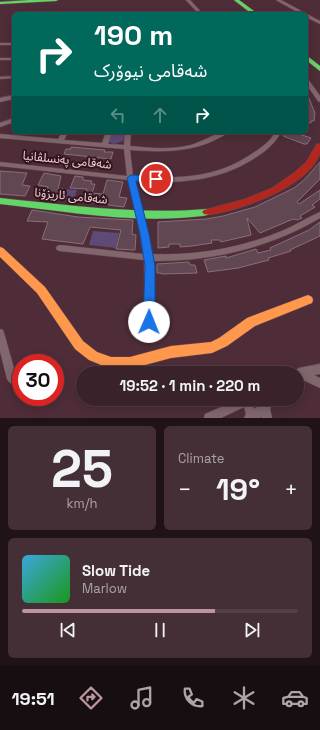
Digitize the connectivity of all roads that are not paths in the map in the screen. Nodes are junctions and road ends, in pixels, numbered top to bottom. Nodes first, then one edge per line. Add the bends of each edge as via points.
1 (56, 0) edge
2 (188, 0) edge
3 (236, 0) edge
4 (246, 0) edge
5 (278, 0) edge
6 (2, 2) edge
7 (199, 12) edge
8 (252, 12) edge
9 (262, 12) edge
10 (301, 12) edge
11 (308, 16) edge
12 (320, 22) edge
13 (0, 44) edge
14 (12, 44) edge
15 (308, 50) edge
16 (12, 59) edge
17 (308, 59) edge
18 (0, 60) edge
19 (320, 60) edge
20 (320, 70) edge
21 (12, 77) edge
22 (0, 78) edge
23 (308, 83) edge
24 (12, 97) edge
25 (0, 100) edge
26 (320, 100) edge
27 (12, 121) edge
28 (0, 125) edge
29 (64, 134) edge
30 (108, 134) edge
31 (128, 134) edge
32 (222, 134) edge
33 (277, 134) edge
34 (0, 136) edge
35 (60, 142) junction
36 (104, 146) junction
37 (320, 146) edge
38 (126, 148) junction
39 (0, 164) edge
40 (131, 178) junction
41 (0, 200) edge
42 (139, 214) junction
43 (320, 215) edge
44 (60, 248) dead end
45 (0, 251) edge
46 (148, 256) junction
47 (308, 300) dead end
48 (149, 322) dead end
49 (0, 333) edge
50 (320, 369) edge
51 (304, 373) edge
52 (304, 376) edge
53 (12, 379) dead end
54 (320, 383) edge
55 (237, 406) edge
56 (248, 406) edge
57 (267, 409) edge
58 (209, 418) edge
59 (251, 418) edge

1 - 6 main road
2 - 7 street
3 - 8 main road
4 - 9 main road
5 - 10 street
11 - 12 street
13 - 14 street
15 - 19 main road
16 - 18 street
17 - 20 main road
21 - 22 street
23 - 26 street
24 - 25 street
27 - 28 street
29 - 35 street
30 - 36 street
31 - 38 street
32 - 38 street via 196,146 176,150
33 - 40 street, شەقامی پەنسلڤانیا via 255,156 208,176 182,180
34 - 35 street
35 - 36 street
36 - 38 street
37 - 42 main road, شەقامی ئاریزۆنا via 310,163 294,177 258,198 234,207 204,212
38 - 40 street
39 - 40 street, شەقامی پەنسلڤانیا
40 - 42 street
41 - 42 main road, شەقامی ئاریزۆنا
42 - 46 street
43 - 46 street via 299,227 251,245 184,257
44 - 46 street
45 - 47 main road via 41,290 79,346 93,356 111,363 130,363 171,352 212,347 251,322
46 - 48 street
49 - 53 street
50 - 51 street
52 - 54 street
55 - 58 street
56 - 59 street
57 - 59 street

